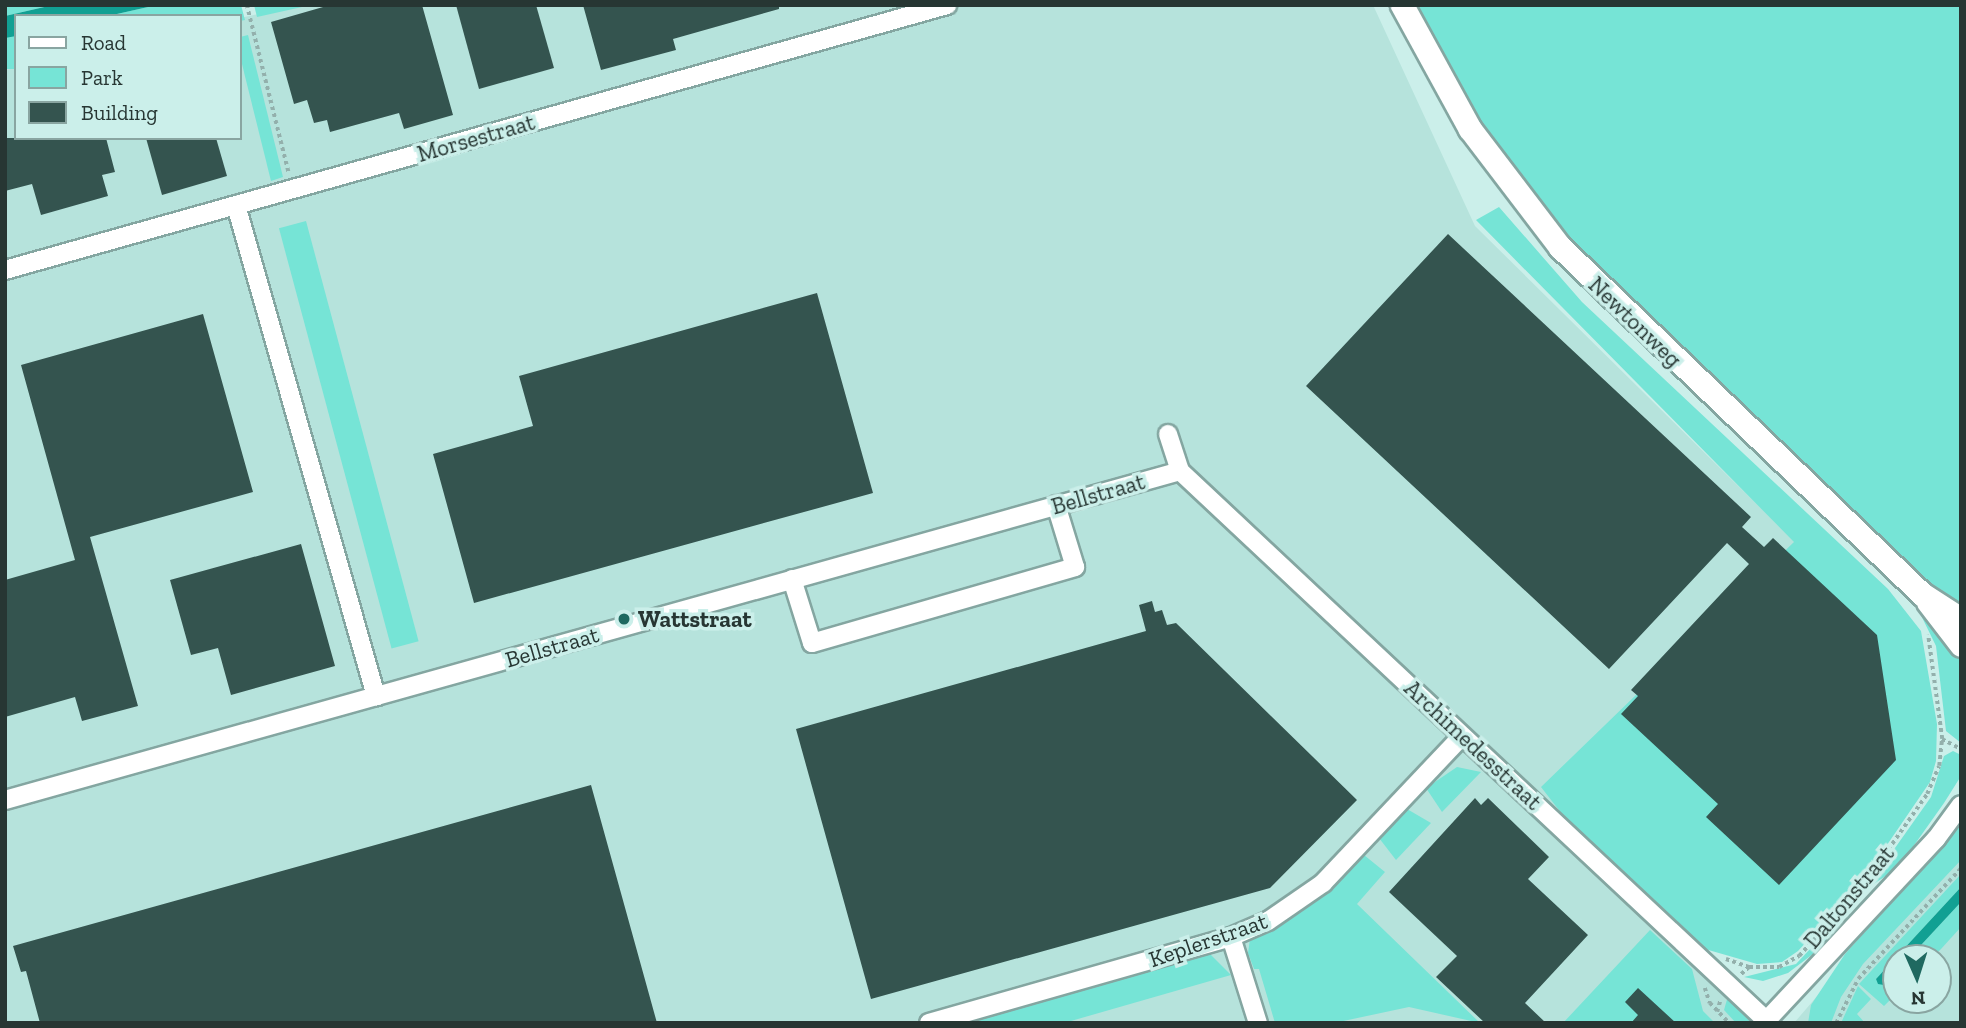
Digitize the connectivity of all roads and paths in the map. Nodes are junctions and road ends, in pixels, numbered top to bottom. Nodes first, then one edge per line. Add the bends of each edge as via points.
1 (247, 5) edge
2 (947, 5) edge
3 (1402, 5) edge
4 (293, 188) junction
5 (236, 205) junction
6 (5, 270) edge
7 (1168, 434) dead end
8 (1180, 471) junction
9 (1056, 505) junction
10 (792, 579) junction
11 (1922, 594) junction
12 (1961, 619) edge
13 (1961, 645) edge
14 (376, 696) junction
15 (1462, 736) junction
16 (1961, 749) edge
17 (5, 800) edge
18 (1959, 805) edge
19 (1961, 868) edge
20 (1231, 937) junction
21 (1730, 985) junction
22 (1717, 1012) dead end
23 (1768, 1021) edge
24 (929, 1023) edge
25 (1258, 1023) edge
26 (1836, 1023) edge

1 - 4 path
2 - 4 street, Morsestraat
3 - 11 main road, Newtonweg via 1470,129 1560,247
4 - 5 street, Morsestraat
5 - 6 street, Morsestraat
5 - 14 street
7 - 8 street
8 - 9 street, Bellstraat
8 - 15 street, Archimedesstraat
9 - 10 street, Bellstraat
9 - 10 street via 1075,567 812,643
10 - 14 street, Bellstraat
11 - 12 main road, Newtonweg
11 - 13 main road, Newtonweg
14 - 17 street, Bellstraat
15 - 20 street, Keplerstraat via 1323,883 1287,910
15 - 21 street, Archimedesstraat
16 - 21 path, Daltonstraat via 1942,739 1927,794 1864,884 1799,956 1779,967 1749,967
18 - 23 street, Daltonstraat via 1936,839
19 - 26 path via 1858,979
20 - 24 street, Keplerstraat
20 - 25 street
21 - 22 path
21 - 23 street, Archimedesstraat

